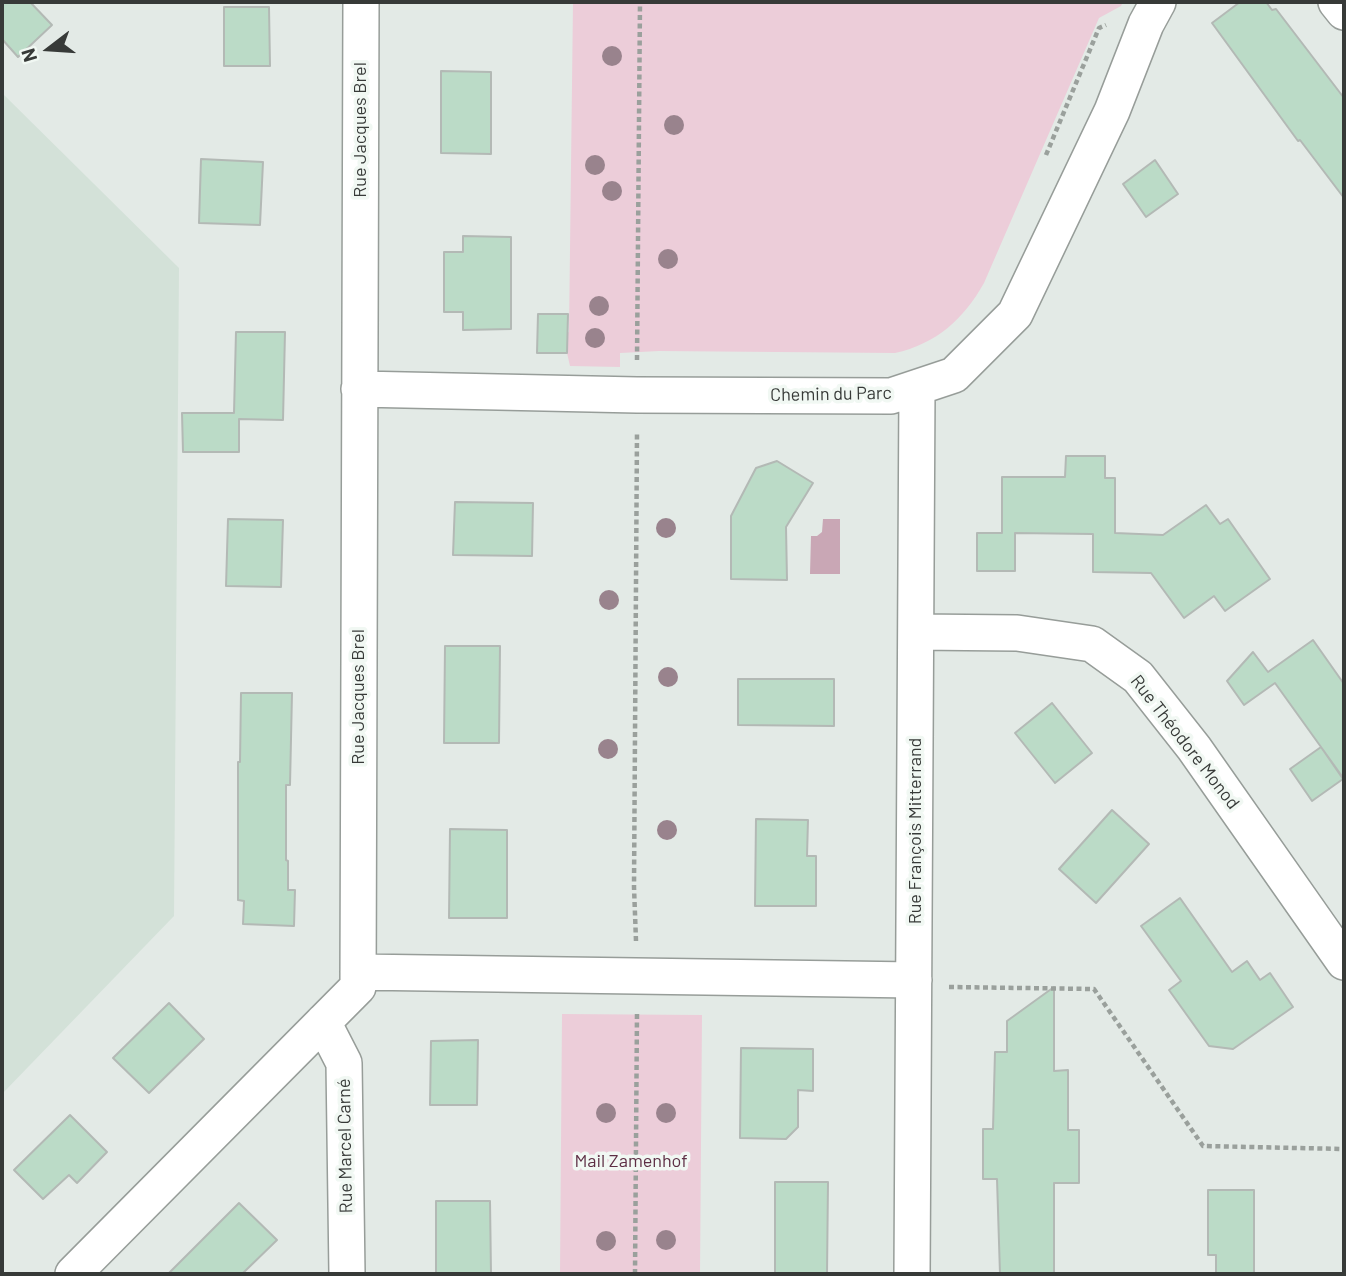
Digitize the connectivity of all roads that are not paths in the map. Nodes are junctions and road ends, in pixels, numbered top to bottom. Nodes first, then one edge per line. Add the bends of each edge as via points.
1 (361, 2) edge
2 (1336, 2) edge
3 (1344, 12) edge
4 (1152, 13) edge
5 (917, 387) junction
6 (359, 389) junction
7 (916, 632) junction
8 (1344, 962) edge
9 (358, 972) junction
10 (914, 980) junction
11 (323, 1023) junction
12 (73, 1274) edge
13 (346, 1274) edge
14 (912, 1274) edge

1 - 6 street, Rue Jacques Brel
2 - 3 street
4 - 5 street, Chemin du Parc via 1112,111 1015,314 954,375
5 - 6 street, Chemin du Parc via 891,396
5 - 7 street, Rue François Mitterrand
6 - 9 street, Rue Jacques Brel
7 - 8 street, Rue Théodore Monod via 1017,633 1092,644 1138,677 1194,748
7 - 10 street, Rue François Mitterrand
9 - 10 street
9 - 11 street, Rue Jacques Brel via 358,987
10 - 14 street, Rue François Mitterrand
11 - 12 street, Rue Jacques Brel
11 - 13 street, Rue Marcel Carné via 344,1063

